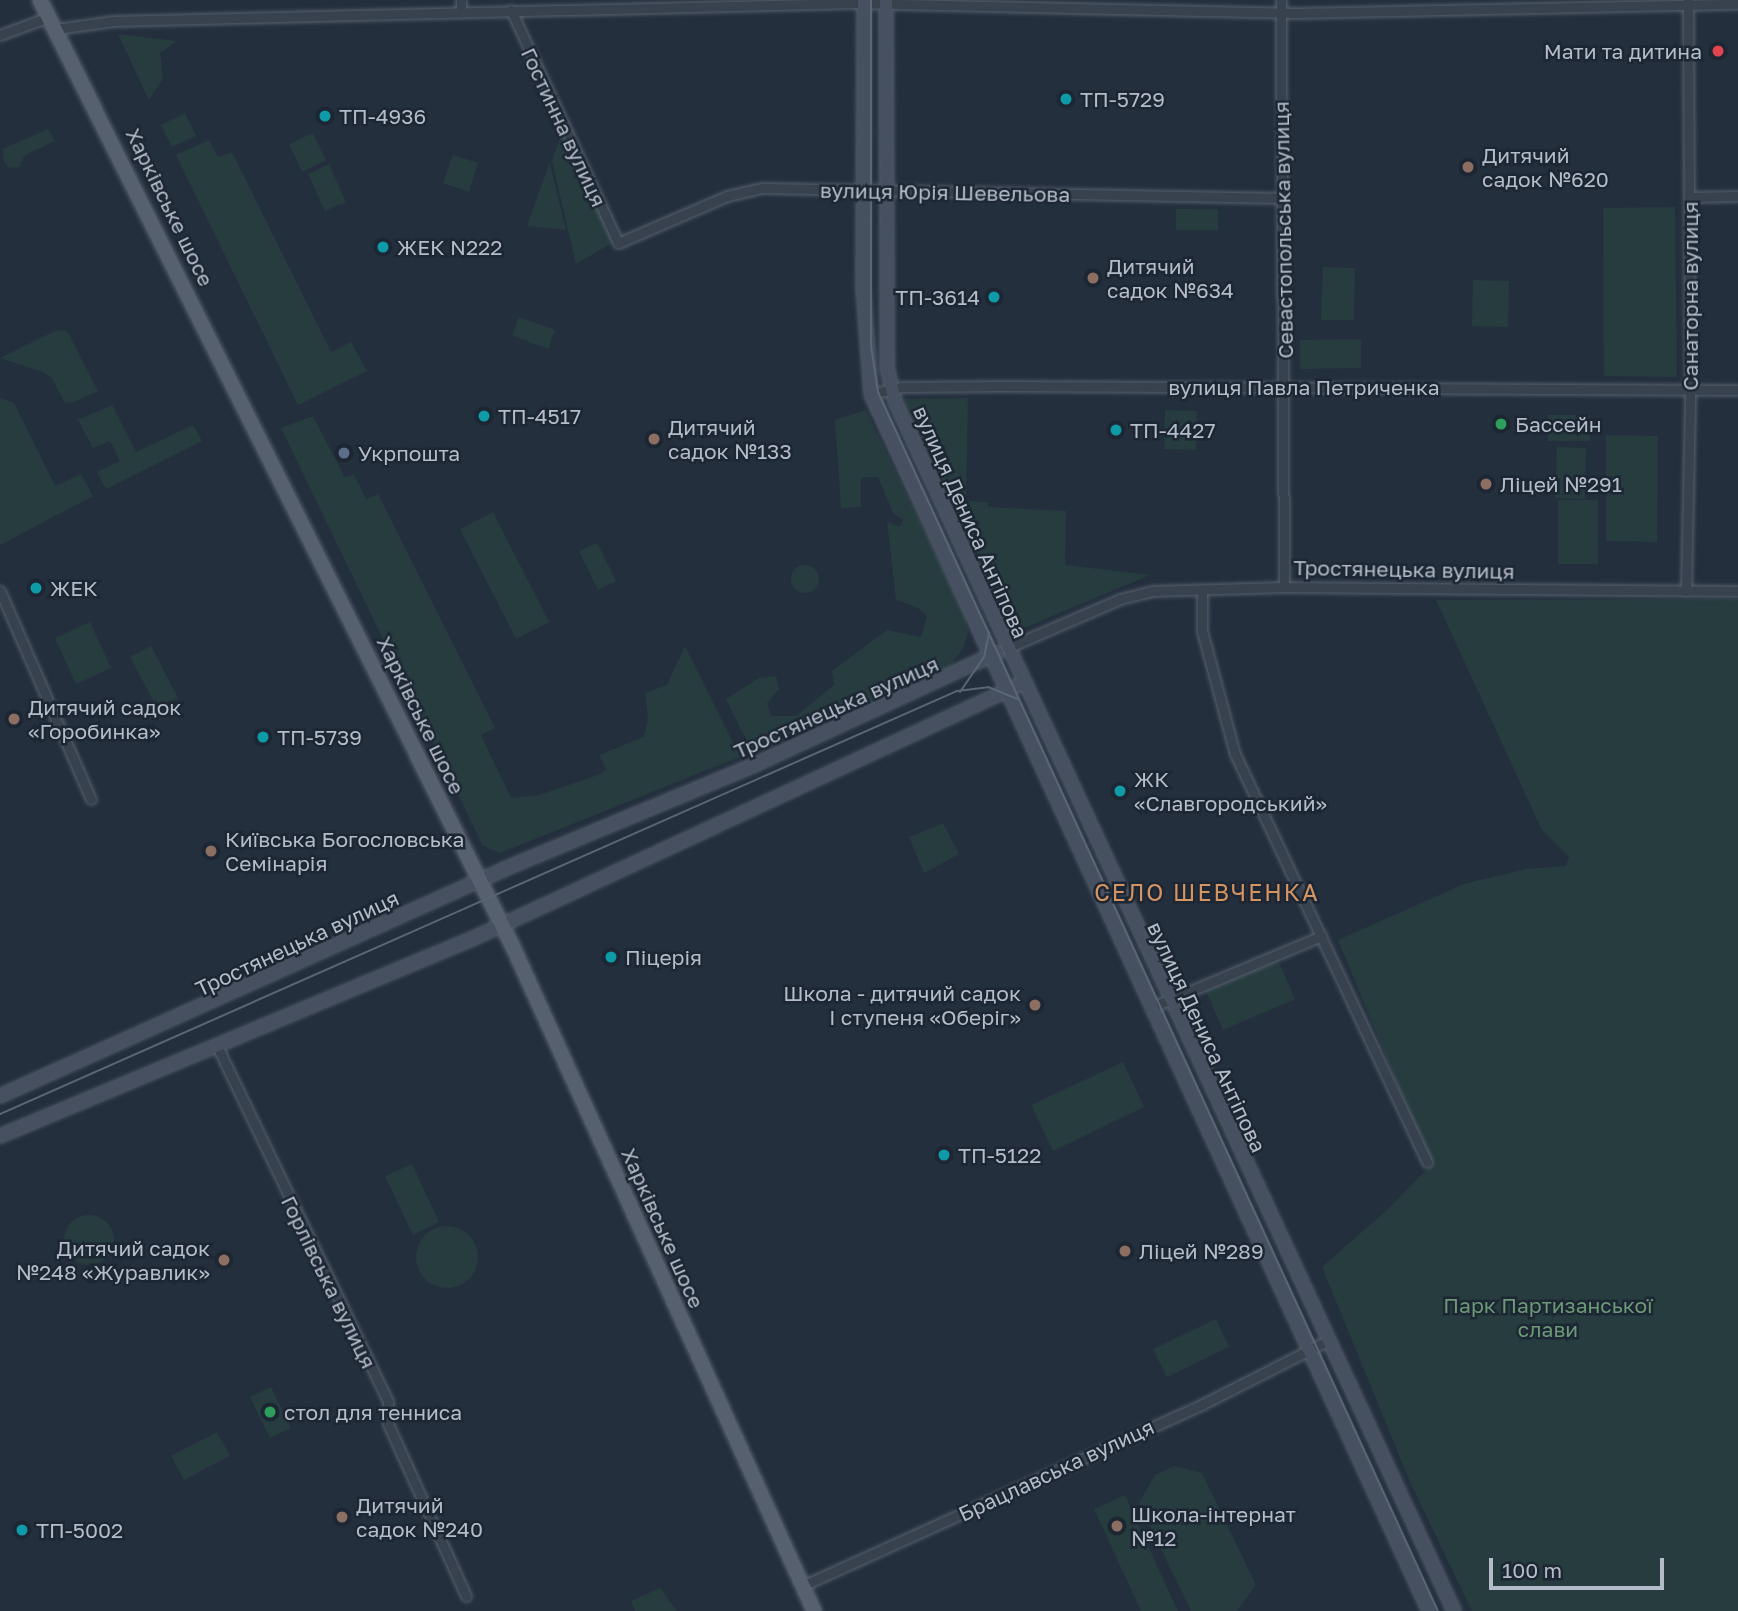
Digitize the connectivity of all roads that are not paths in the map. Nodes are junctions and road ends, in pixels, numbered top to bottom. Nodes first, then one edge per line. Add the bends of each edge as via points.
1 (40, 0) edge
2 (461, 0) edge
3 (1281, 0) edge
4 (863, 2) edge
5 (886, 2) edge
6 (1688, 2) edge
7 (1738, 4) edge
8 (511, 10) junction
9 (461, 11) junction
10 (1281, 13) junction
11 (53, 23) junction
12 (0, 35) edge
13 (863, 191) junction
14 (886, 192) junction
15 (1738, 196) edge
16 (1689, 197) junction
17 (1283, 198) junction
18 (618, 243) joint
19 (1285, 387) junction
20 (891, 389) junction
21 (1690, 389) junction
22 (1738, 390) edge
23 (871, 394) junction
24 (1284, 586) junction
25 (1202, 590) junction
26 (1686, 591) junction
27 (1738, 591) edge
28 (0, 592) edge
29 (1007, 648) junction
30 (991, 657) junction
31 (1023, 683) junction
32 (1006, 691) junction
33 (91, 799) dead end
34 (478, 880) junction
35 (502, 925) junction
36 (1321, 936) junction
37 (1169, 1000) junction
38 (1150, 1008) junction
39 (217, 1046) junction
40 (0, 1097) edge
41 (0, 1136) edge
42 (1427, 1162) dead end
43 (1327, 1341) junction
44 (1308, 1350) junction
45 (802, 1586) junction
46 (466, 1596) dead end
47 (814, 1611) edge
48 (1429, 1611) edge
49 (1454, 1611) edge

1 - 11 main road, Харківське шосе
2 - 9 street
3 - 10 street, Севастопольська вулиця
4 - 5 street
4 - 8 street
4 - 13 street, вулиця Дениса Антіпова
5 - 10 street
5 - 14 street, вулиця Дениса Антіпова
6 - 7 street
6 - 10 street
6 - 16 street, Санаторна вулиця
8 - 9 street
8 - 18 street, Гостинна вулиця
9 - 11 street
10 - 17 street, Севастопольська вулиця
11 - 12 street
11 - 34 main road, Харківське шосе
13 - 14 street, вулиця Юрія Шевельова
13 - 18 street, вулиця Юрія Шевельова via 763,188 727,196
13 - 23 street, вулиця Дениса Антіпова via 865,360
14 - 17 street, вулиця Юрія Шевельова
14 - 20 street, вулиця Дениса Антіпова
15 - 16 street
16 - 21 street, Санаторна вулиця
17 - 19 street, Севастопольська вулиця
19 - 20 street, вулиця Павла Петриченка
19 - 21 street, вулиця Павла Петриченка
19 - 24 street, Севастопольська вулиця
20 - 23 street, вулиця Павла Петриченка
20 - 29 street, вулиця Дениса Антіпова
21 - 22 street, вулиця Павла Петриченка
21 - 26 street, Санаторна вулиця
23 - 30 street, вулиця Дениса Антіпова
24 - 25 street, Тростянецька вулиця
24 - 26 street, Тростянецька вулиця
25 - 29 street, Тростянецька вулиця via 1120,599
25 - 36 street via 1202,631 1235,754
26 - 27 street, Тростянецька вулиця
28 - 33 street
29 - 30 street, Тростянецька вулиця
29 - 31 street, вулиця Дениса Антіпова
30 - 32 street, вулиця Дениса Антіпова
30 - 34 street, Тростянецька вулиця via 764,761
31 - 32 street
31 - 37 street, вулиця Дениса Антіпова
32 - 35 street
32 - 38 street, вулиця Дениса Антіпова
34 - 35 main road, Харківське шосе
34 - 40 street, Тростянецька вулиця
35 - 39 street
35 - 45 main road, Харківське шосе
36 - 37 street
36 - 42 street
37 - 38 street
37 - 43 street, вулиця Дениса Антіпова
38 - 44 street, вулиця Дениса Антіпова
39 - 41 street
39 - 46 street, Горлівська вулиця via 388,1402 388,1423
43 - 44 street, Брацлавська вулиця
43 - 49 street, вулиця Дениса Антіпова
44 - 45 street, Брацлавська вулиця via 1203,1404
44 - 48 street, вулиця Дениса Антіпова
45 - 47 main road, Харківське шосе

